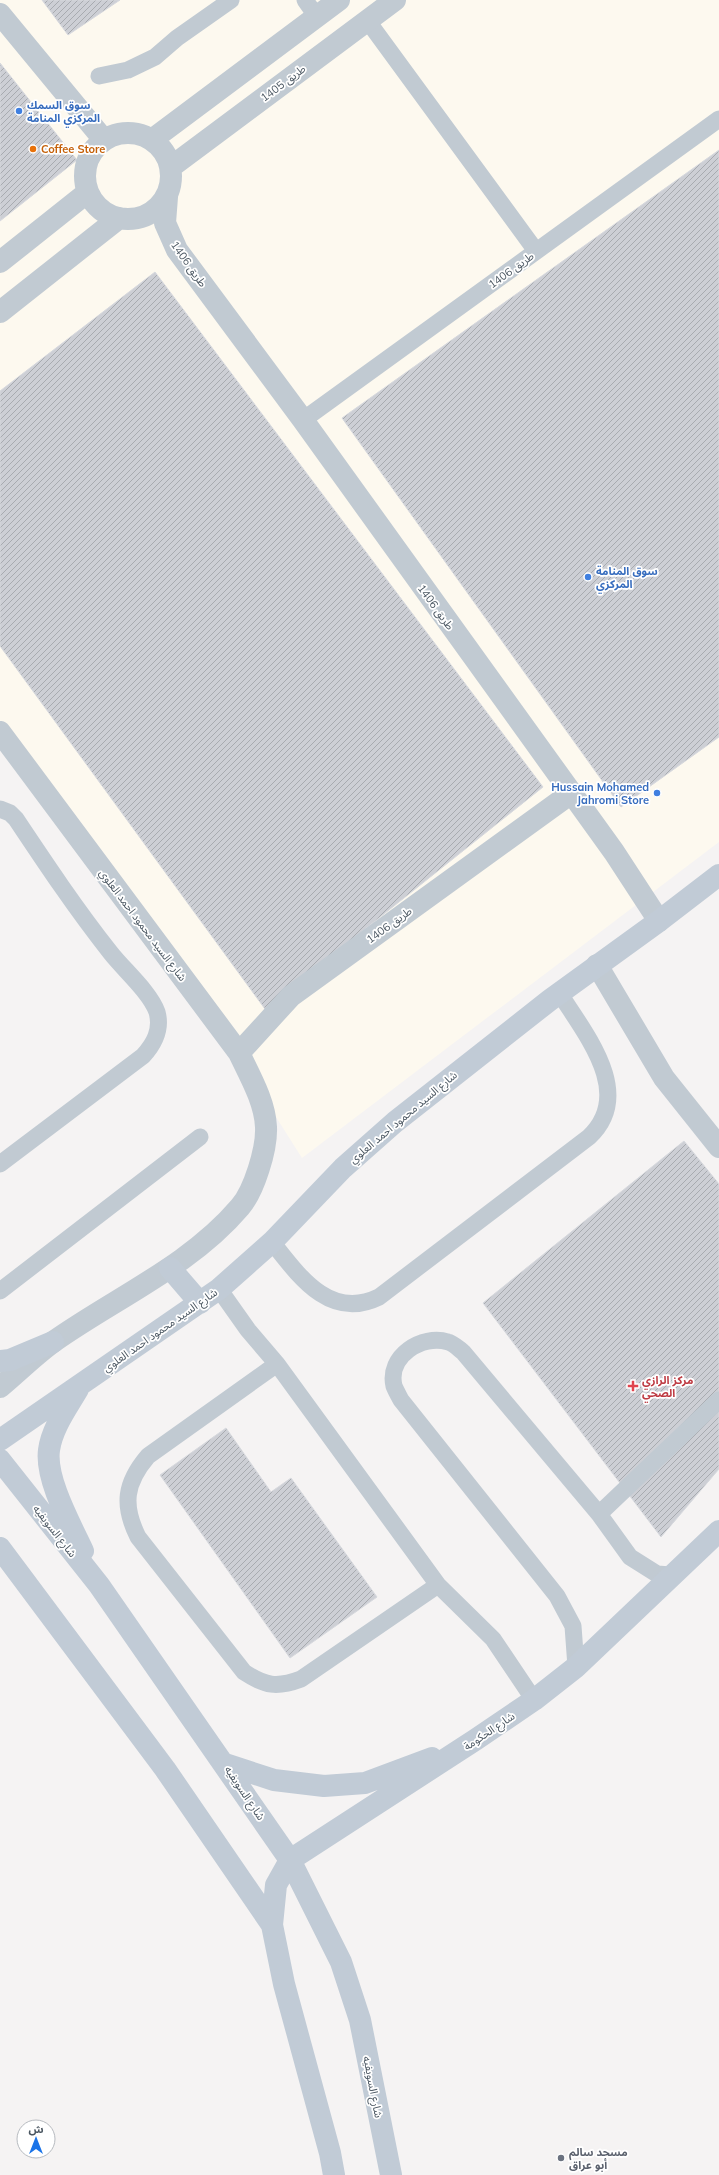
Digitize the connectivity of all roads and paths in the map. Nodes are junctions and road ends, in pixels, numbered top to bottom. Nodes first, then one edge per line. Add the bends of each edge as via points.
1 (231, 0) edge
2 (339, 0) edge
3 (395, 0) edge
4 (311, 8) edge
5 (0, 14) edge
6 (367, 20) junction
7 (99, 76) dead end
8 (719, 120) edge
9 (153, 139) junction
10 (104, 140) junction
11 (171, 167) junction
12 (88, 192) junction
13 (167, 197) junction
14 (118, 218) junction
15 (536, 251) junction
16 (0, 262) edge
17 (0, 312) edge
18 (303, 420) junction
19 (0, 732) edge
20 (570, 794) junction
21 (0, 809) edge
22 (719, 875) edge
23 (659, 921) junction
24 (597, 966) junction
25 (560, 994) junction
26 (239, 1054) junction
27 (200, 1137) dead end
28 (719, 1146) edge
29 (0, 1164) edge
30 (272, 1242) junction
31 (170, 1268) junction
32 (219, 1289) junction
33 (0, 1291) edge
34 (200, 1303) junction
35 (53, 1342) junction
36 (0, 1361) edge
37 (277, 1364) junction
38 (81, 1384) junction
39 (0, 1387) edge
40 (719, 1400) edge
41 (0, 1440) edge
42 (0, 1460) edge
43 (599, 1514) junction
44 (717, 1538) edge
45 (0, 1548) edge
46 (0, 1575) edge
47 (671, 1576) junction
48 (99, 1585) junction
49 (438, 1585) junction
50 (40, 1602) junction
51 (576, 1667) junction
52 (534, 1700) junction
53 (475, 1740) junction
54 (225, 1764) junction
55 (290, 1860) junction
56 (272, 1925) junction
57 (334, 2175) edge
58 (391, 2175) edge

1 - 7 lane via 155,57 128,70
2 - 4 street
3 - 6 street, طريق 1405
4 - 9 street
5 - 10 street
6 - 11 street, طريق 1405
6 - 15 lane
8 - 15 lane, طريق 1406
9 - 10 street via 137,133 120,133
9 - 11 street via 167,156
10 - 12 street via 93,150 86,163 84,178
11 - 13 street
12 - 14 street via 100,209
12 - 16 street
13 - 14 street via 155,211 137,218
13 - 18 street, طريق 1406 via 165,223 177,250
14 - 17 street
15 - 18 lane, طريق 1406
18 - 20 street, طريق 1406
19 - 26 street, شارع السيد محمود احمد العلوي
20 - 23 street, طريق 1406 via 614,852
20 - 26 street, طريق 1406 via 291,996
21 - 29 lane via 16,819 101,940 148,997 156,1012 158,1028 154,1044 143,1056
22 - 23 street, شارع السيد محمود احمد العلوي
23 - 24 street, شارع السيد محمود احمد العلوي
24 - 25 street, شارع السيد محمود احمد العلوي
24 - 28 street via 664,1078
25 - 30 street, شارع السيد محمود احمد العلوي via 395,1122 343,1168
25 - 30 lane via 586,1035 608,1082 606,1114 598,1129 589,1137 380,1298 368,1303 357,1305 324,1296 302,1280
26 - 31 street, شارع السيد محمود احمد العلوي via 260,1100 266,1127 263,1154 241,1206
27 - 33 lane
30 - 32 street, شارع السيد محمود احمد العلوي
31 - 34 street
31 - 35 street, شارع السيد محمود احمد العلوي
32 - 34 street, شارع السيد محمود احمد العلوي
32 - 37 lane via 248,1330
34 - 38 street, شارع السيد محمود احمد العلوي
35 - 36 street via 10,1360
35 - 39 street, شارع السيد محمود احمد العلوي
37 - 49 lane
37 - 49 lane via 148,1456 137,1469 129,1486 127,1503 130,1521 138,1537 244,1672 271,1685 287,1684 301,1679
38 - 41 street, شارع السيد محمود احمد العلوي
38 - 48 street via 56,1427 49,1451 52,1478 61,1503
40 - 43 lane
42 - 48 street, شارع السويفيه
43 - 47 lane via 630,1557 656,1574
43 - 51 lane via 463,1352 450,1342 433,1339 416,1343 403,1354 395,1369 394,1380 401,1400 557,1596 573,1626
44 - 47 street, شارع الحكومة
45 - 50 street
46 - 50 street
47 - 51 street, شارع الحكومة
48 - 54 street, شارع السويفيه
49 - 52 lane via 493,1639
50 - 56 street via 165,1769
51 - 52 street, شارع الحكومة
52 - 53 street, شارع الحكومة
53 - 54 street via 365,1783 324,1786 274,1780
53 - 55 street, شارع الحكومة
54 - 55 street, شارع السويفيه
55 - 56 street, شارع الحكومة via 276,1885
55 - 58 street, شارع السويفيه via 341,1962 360,2020
56 - 57 street via 284,1984

